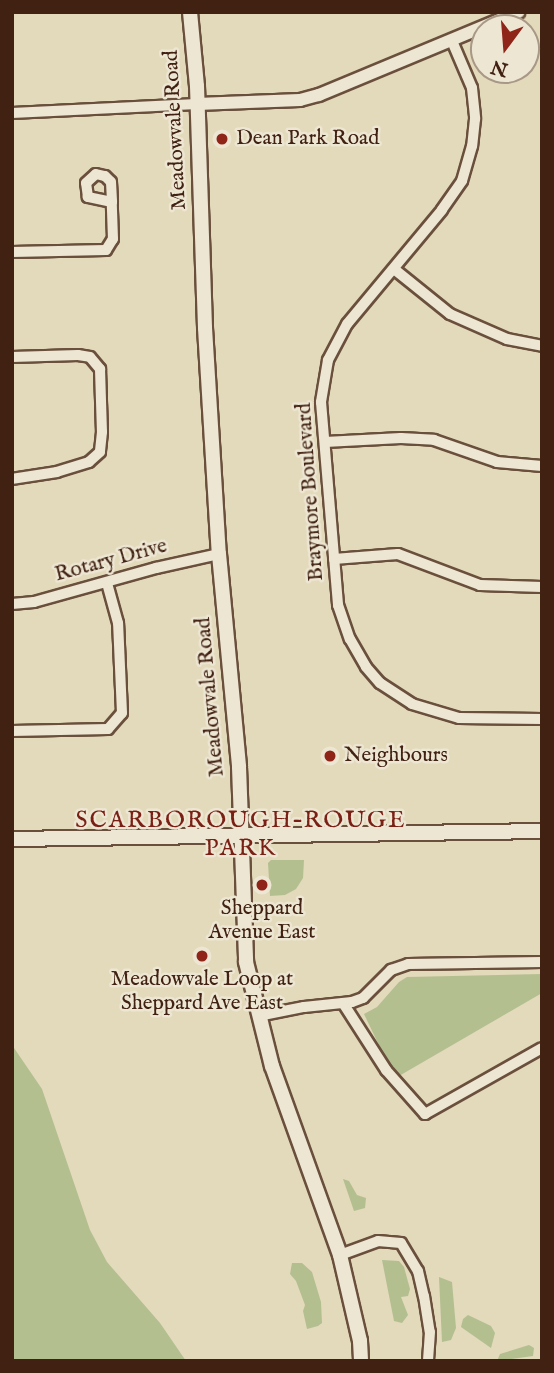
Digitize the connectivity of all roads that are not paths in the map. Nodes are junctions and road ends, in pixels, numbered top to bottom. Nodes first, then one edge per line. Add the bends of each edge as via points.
1 (190, 12) edge
2 (518, 12) edge
3 (452, 41) junction
4 (197, 104) junction
5 (12, 113) edge
6 (112, 202) dead end
7 (12, 252) edge
8 (394, 269) junction
9 (542, 346) edge
10 (12, 356) edge
11 (325, 442) junction
12 (542, 466) edge
13 (12, 479) edge
14 (219, 554) junction
15 (334, 559) junction
16 (107, 583) junction
17 (542, 587) edge
18 (12, 604) edge
19 (542, 719) edge
20 (12, 731) edge
21 (542, 831) edge
22 (241, 834) junction
23 (12, 839) edge
24 (542, 962) edge
25 (343, 1003) junction
26 (258, 1016) junction
27 (542, 1048) edge
28 (340, 1255) junction
29 (361, 1361) edge
30 (428, 1361) edge

1 - 4 main road, Meadowvale Road
2 - 3 street
3 - 4 street via 300,100
3 - 8 street, Braymore Boulevard via 472,88 472,146 462,181
4 - 5 street
4 - 14 main road, Meadowvale Road
6 - 7 street via 113,239 106,250
8 - 9 street via 450,314 507,339
8 - 11 street, Braymore Boulevard via 347,324 328,360 321,402
10 - 13 street via 90,358 100,369 102,432 100,452 89,462
11 - 12 street via 434,440 496,462
11 - 15 street, Braymore Boulevard
14 - 16 street, Rotary Drive
14 - 22 main road, Meadowvale Road
15 - 17 street via 398,554 480,585
15 - 19 street, Braymore Boulevard via 343,623 356,652 380,683 412,705 445,716
16 - 18 street, Rotary Drive
16 - 20 street via 118,623 122,713 108,729
21 - 22 main road
22 - 23 main road
22 - 26 main road, Meadowvale Road via 245,946
24 - 25 street via 408,964 391,970 363,998
25 - 26 street
25 - 27 street via 386,1070 425,1114
26 - 28 main road, Meadowvale Road
28 - 29 main road, Meadowvale Road
28 - 30 street via 370,1242 401,1244 418,1271 424,1296 430,1332

